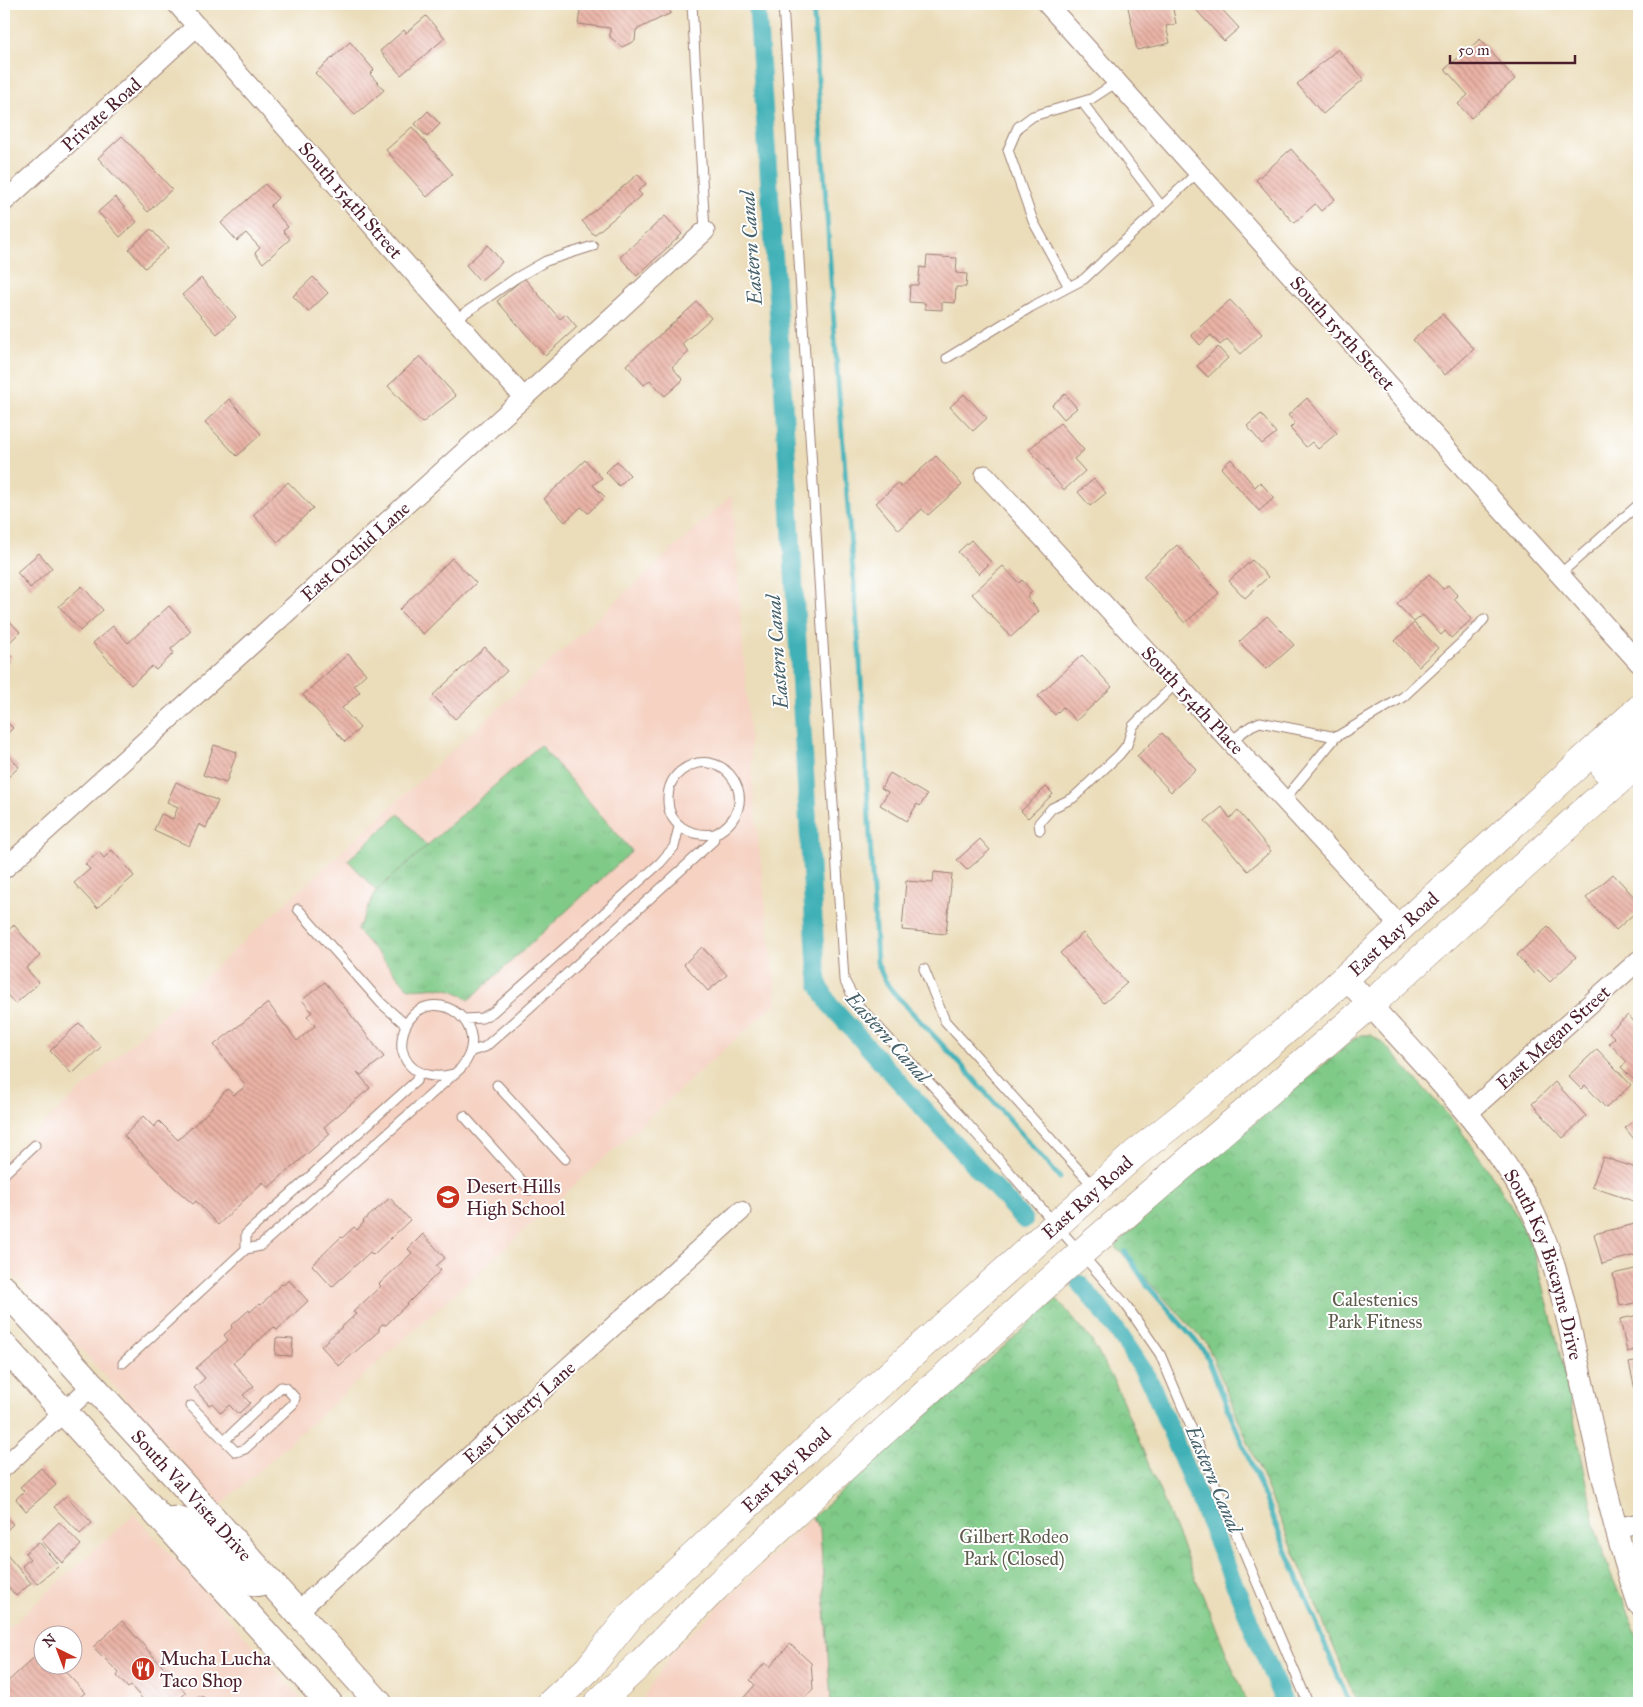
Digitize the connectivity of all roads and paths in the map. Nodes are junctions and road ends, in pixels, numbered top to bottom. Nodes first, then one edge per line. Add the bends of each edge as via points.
1 (177, 4) edge
2 (692, 4) edge
3 (782, 4) edge
4 (1046, 4) edge
5 (197, 26) junction
6 (1117, 82) junction
7 (1082, 102) junction
8 (1198, 172) junction
9 (4, 202) edge
10 (1162, 207) junction
11 (705, 231) joint
12 (593, 246) dead end
13 (1069, 287) junction
14 (456, 319) junction
15 (947, 358) dead end
16 (524, 398) junction
17 (985, 475) dead end
18 (1639, 504) edge
19 (1560, 574) junction
20 (1484, 619) dead end
21 (1639, 663) edge
22 (1176, 682) junction
23 (1639, 709) edge
24 (1639, 736) edge
25 (1336, 737) junction
26 (1231, 742) junction
27 (1639, 762) edge
28 (1284, 800) junction
29 (1592, 805) junction
30 (679, 826) junction
31 (1040, 830) dead end
32 (714, 834) junction
33 (4, 868) edge
34 (298, 909) dead end
35 (1400, 926) junction
36 (1639, 960) edge
37 (924, 969) dead end
38 (1346, 977) junction
39 (1370, 1005) junction
40 (465, 1019) junction
41 (406, 1025) junction
42 (472, 1051) junction
43 (419, 1073) junction
44 (453, 1074) junction
45 (498, 1085) dead end
46 (1467, 1114) junction
47 (464, 1116) dead end
48 (35, 1145) dead end
49 (565, 1159) dead end
50 (4, 1174) edge
51 (1095, 1189) junction
52 (530, 1190) dead end
53 (741, 1211) dead end
54 (1055, 1224) junction
55 (246, 1249) junction
56 (1080, 1253) junction
57 (4, 1289) edge
58 (4, 1346) edge
59 (122, 1363) dead end
60 (93, 1385) junction
61 (191, 1406) dead end
62 (63, 1411) junction
63 (225, 1440) junction
64 (817, 1440) junction
65 (4, 1467) edge
66 (164, 1523) junction
67 (1639, 1523) edge
68 (1616, 1528) junction
69 (757, 1550) junction
70 (274, 1586) junction
71 (1639, 1604) edge
72 (296, 1612) junction
73 (329, 1703) edge
74 (379, 1703) edge
75 (551, 1703) edge
76 (598, 1703) edge
77 (1308, 1703) edge

1 - 5 street, South 154th Street
2 - 11 lane
3 - 54 lane via 844,980 857,1004
4 - 6 street, South 155th Street
5 - 9 street, Private Road
5 - 14 street, South 154th Street
6 - 7 lane
6 - 8 street, South 155th Street
7 - 10 lane
7 - 13 lane via 1033,116 1018,127 1008,150 1033,220
8 - 10 lane
8 - 19 street, South 155th Street
10 - 13 lane via 1084,279
11 - 16 street, East Orchid Lane
12 - 14 lane via 546,261
13 - 15 lane
14 - 16 street, South 154th Street
16 - 33 street, East Orchid Lane
17 - 22 street, South 154th Place
18 - 19 lane
19 - 21 street, South 155th Street
20 - 25 lane via 1403,696
22 - 26 street, South 154th Place
22 - 31 lane via 1133,726 1127,745 1119,756 1073,798 1044,814 1039,822
23 - 35 main road, East Ray Road
24 - 29 main road via 1600,774
25 - 26 lane via 1260,722
25 - 28 lane
26 - 28 street, South 154th Place
27 - 29 main road, East Ray Road
28 - 35 street, South 154th Place
29 - 39 main road, East Ray Road
30 - 32 lane via 702,836
30 - 32 lane via 668,806 671,784 686,767 709,763 729,773 740,795 734,819
30 - 40 lane via 674,847 660,863 493,1012 482,1018
32 - 42 lane via 713,841 517,1019 485,1047
34 - 41 lane via 381,1003
35 - 38 main road, East Ray Road
36 - 46 street, East Megan Street
37 - 51 lane via 945,1021
38 - 39 street, South Key Biscayne Drive
38 - 51 main road, East Ray Road
39 - 46 street, South Key Biscayne Drive
39 - 56 main road, East Ray Road
40 - 41 lane via 458,1012 439,1006 420,1011
40 - 42 lane via 471,1029
41 - 43 lane via 402,1034 403,1052
42 - 44 lane via 468,1060
43 - 44 lane via 430,1077
43 - 55 lane via 416,1081 246,1234
44 - 55 lane via 260,1246
45 - 49 lane
46 - 68 street, South Key Biscayne Drive via 1499,1153 1533,1212 1558,1276
47 - 52 lane
48 - 50 lane
51 - 54 main road, East Ray Road
53 - 72 street, East Liberty Lane
54 - 56 lane
54 - 64 main road, East Ray Road
55 - 59 lane
56 - 69 main road, East Ray Road
56 - 77 lane via 1126,1305 1160,1354
57 - 60 main road, South Val Vista Drive
58 - 62 main road, South Val Vista Drive
60 - 62 street
60 - 70 main road, South Val Vista Drive
61 - 63 lane
62 - 65 street
62 - 66 main road, South Val Vista Drive
63 - 63 lane via 236,1452 245,1449 293,1404 295,1398 281,1387
64 - 69 main road via 805,1474 758,1519 754,1531
64 - 75 main road, East Ray Road via 631,1615 588,1669
66 - 70 main road via 175,1518 182,1520 246,1581
66 - 73 main road, South Val Vista Drive
67 - 68 street
68 - 71 street, South Key Biscayne Drive
69 - 76 main road, East Ray Road
70 - 72 main road, South Val Vista Drive
72 - 74 main road, South Val Vista Drive

